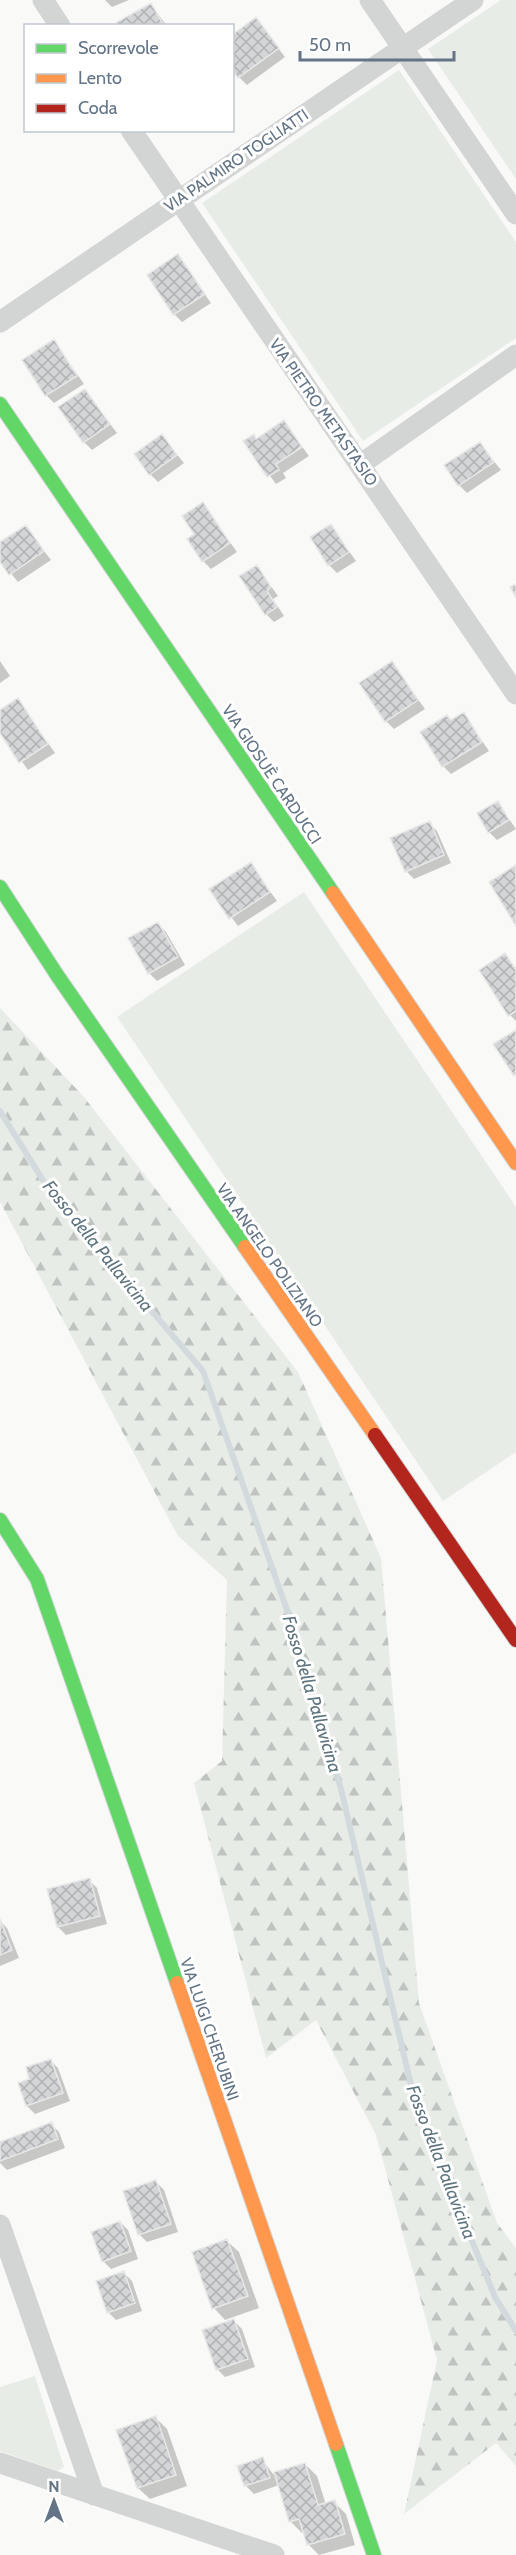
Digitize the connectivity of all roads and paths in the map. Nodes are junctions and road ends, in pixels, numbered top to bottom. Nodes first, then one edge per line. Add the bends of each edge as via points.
1 (43, 0) edge
2 (370, 0) edge
3 (473, 0) edge
4 (59, 24) edge
5 (403, 49) junction
6 (132, 132) edge
7 (177, 200) junction
8 (516, 214) edge
9 (0, 322) edge
10 (516, 355) edge
11 (0, 404) edge
12 (361, 464) junction
13 (516, 694) edge
14 (0, 887) edge
15 (514, 1156) edge
16 (0, 1520) edge
17 (516, 1640) edge
18 (0, 2225) edge
19 (0, 2463) edge
20 (94, 2495) junction
21 (274, 2555) edge
22 (374, 2555) edge

1 - 4 street
2 - 5 street
3 - 5 street, VIA PALMIRO TOGLIATTI
5 - 7 street, VIA PALMIRO TOGLIATTI
5 - 8 street
6 - 7 street, VIA PIETRO METASTASIO
7 - 9 street, VIA PALMIRO TOGLIATTI
7 - 12 street, VIA PIETRO METASTASIO
10 - 12 street
11 - 15 street, VIA GIOSUÈ CARDUCCI
12 - 13 street, VIA PIETRO METASTASIO
14 - 17 street, VIA ANGELO POLIZIANO
16 - 22 street, VIA LUIGI CHERUBINI via 37,1579
18 - 20 street
19 - 20 street
20 - 21 street

